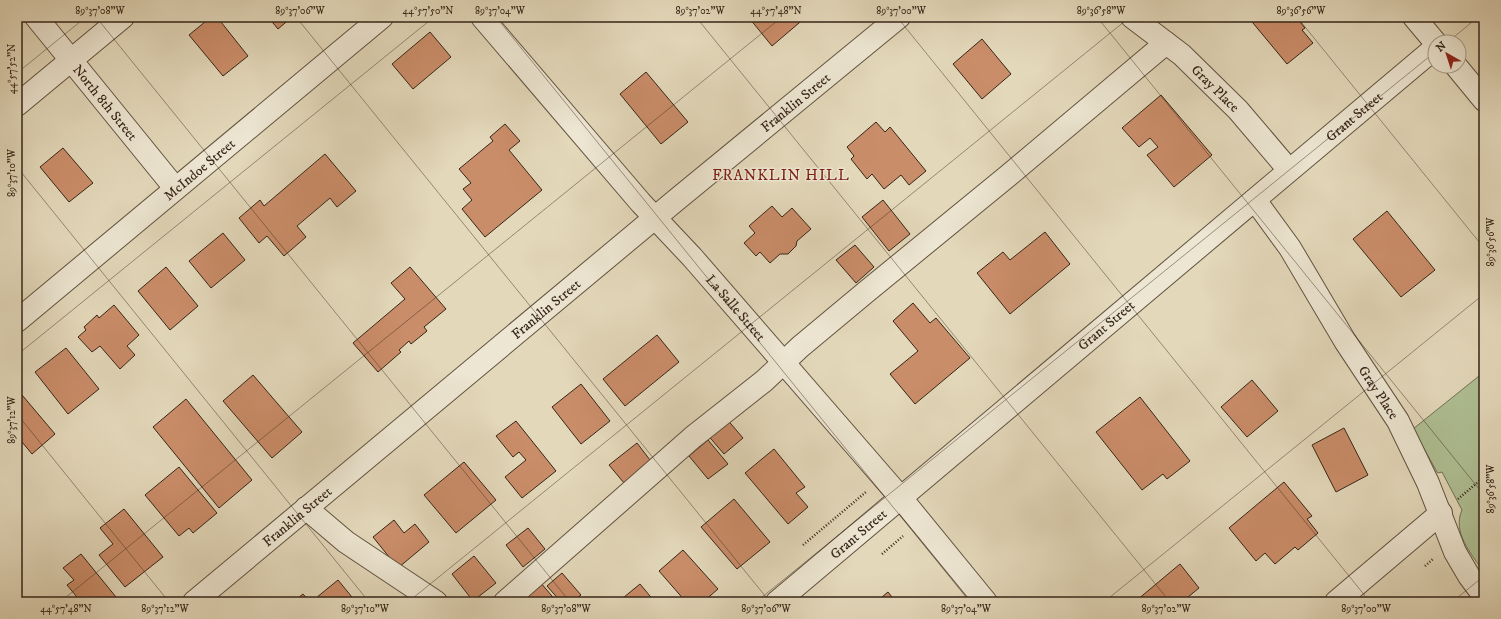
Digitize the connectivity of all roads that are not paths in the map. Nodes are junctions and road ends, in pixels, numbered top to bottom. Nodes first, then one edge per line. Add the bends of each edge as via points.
1 (36, 17) edge
2 (123, 17) edge
3 (382, 17) edge
4 (482, 17) edge
5 (899, 17) edge
6 (1132, 17) edge
7 (1414, 17) edge
8 (1428, 34) edge
9 (1166, 43) junction
10 (1427, 55) edge
11 (71, 60) junction
12 (1463, 74) edge
13 (1484, 100) edge
14 (17, 105) edge
15 (1289, 170) junction
16 (175, 188) junction
17 (1255, 200) junction
18 (656, 217) junction
19 (17, 321) edge
20 (784, 363) junction
21 (901, 498) junction
22 (1449, 506) junction
23 (306, 508) junction
24 (1484, 596) edge
25 (194, 602) edge
26 (436, 602) edge
27 (505, 602) edge
28 (777, 602) edge
29 (986, 602) edge
30 (1336, 602) edge

1 - 11 street, North 8th Street
2 - 11 street
3 - 16 street, McIndoe Street
4 - 18 street, La Salle Street via 635,196
5 - 18 street, Franklin Street
6 - 9 street, Gray Place
7 - 8 street
9 - 15 street, Gray Place via 1182,55 1238,110
9 - 20 street
10 - 15 street, Grant Street
11 - 14 street
11 - 16 street, North 8th Street
12 - 13 street
15 - 17 street, Grant Street
16 - 19 street, McIndoe Street
17 - 21 street, Grant Street
17 - 22 street, Gray Place via 1290,248 1345,341 1398,421 1419,463
18 - 20 street, La Salle Street
18 - 23 street, Franklin Street
20 - 21 street, La Salle Street
20 - 27 street via 668,458
21 - 28 street, Grant Street
21 - 29 street, La Salle Street
22 - 24 street, Gray Place via 1455,552
22 - 30 street
23 - 25 street, Franklin Street
23 - 26 street via 346,542

